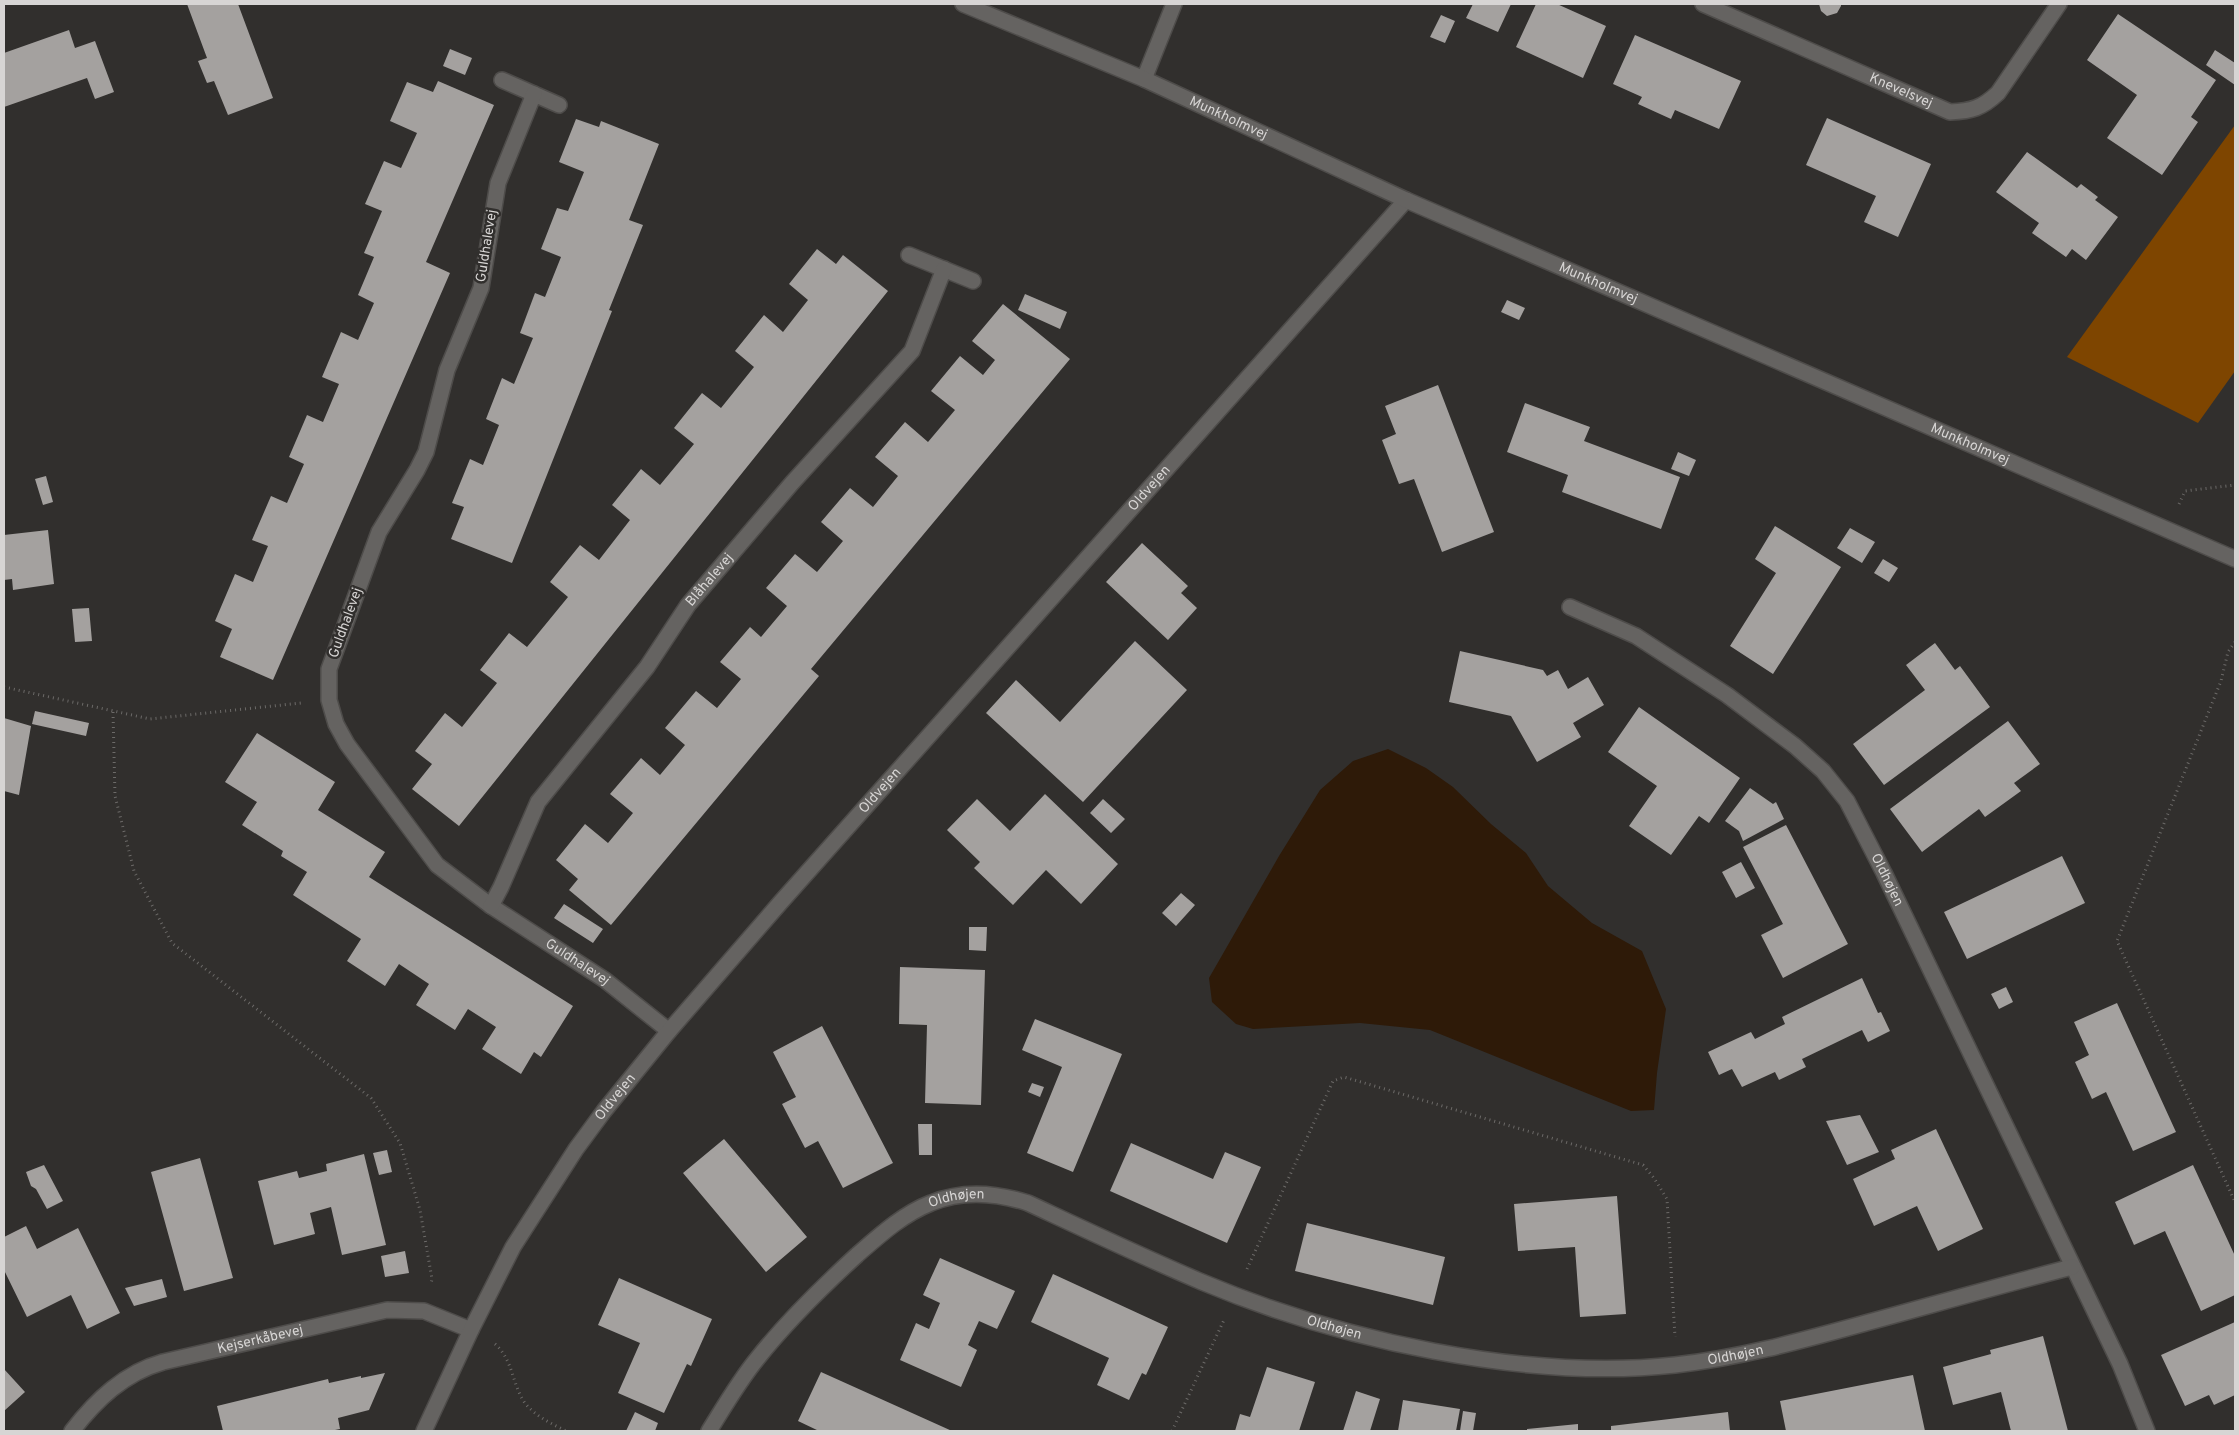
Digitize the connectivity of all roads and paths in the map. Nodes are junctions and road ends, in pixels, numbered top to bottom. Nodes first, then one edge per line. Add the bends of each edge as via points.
1 (963, 4) edge
2 (1174, 4) edge
3 (1703, 4) edge
4 (2059, 4) edge
5 (1144, 79) junction
6 (502, 80) dead end
7 (534, 94) junction
8 (559, 105) dead end
9 (1406, 200) junction
10 (909, 255) dead end
11 (944, 269) junction
12 (973, 281) dead end
13 (2235, 485) edge
14 (2165, 530) junction
15 (2235, 560) edge
16 (1570, 607) dead end
17 (2235, 642) edge
18 (4, 687) edge
19 (329, 700) junction
20 (113, 712) junction
21 (491, 906) junction
22 (669, 1031) junction
23 (2235, 1202) edge
24 (2072, 1267) junction
25 (1235, 1295) junction
26 (424, 1311) junction
27 (471, 1330) junction
28 (1676, 1365) junction
29 (72, 1431) edge
30 (424, 1431) edge
31 (566, 1431) edge
32 (709, 1431) edge
33 (1172, 1431) edge
34 (2147, 1431) edge

1 - 5 street, Munkholmvej
2 - 5 street
3 - 4 street, Knevelsvej via 1950,112 1968,111 1985,105 1998,94
5 - 9 street, Munkholmvej
6 - 7 street
7 - 8 street
7 - 19 street, Guldhalevej via 498,183 481,288 447,370 426,452 379,532 329,669
9 - 14 street, Munkholmvej
9 - 22 street, Oldvejen
10 - 11 street
11 - 12 street
11 - 21 street, Blåhalevej via 912,351 792,483 688,605 647,667 538,802
13 - 14 path via 2186,491
14 - 15 street, Munkholmvej
16 - 24 street, Oldhøjen via 1636,636 1734,700 1823,771 1847,801 1892,888
17 - 23 path via 2228,652 2221,681 2117,941
18 - 20 path
19 - 20 path via 150,719
19 - 21 street, Guldhalevej via 336,724 347,744 434,861
20 - 26 path via 116,796 134,871 172,942 371,1098 400,1142 420,1210 432,1279
21 - 22 street, Guldhalevej via 605,980
22 - 27 street, Oldvejen via 604,1111 560,1173 513,1247
24 - 28 street, Oldhøjen via 1771,1349
24 - 34 street, Oldhøjen via 2120,1364
25 - 28 street, Oldhøjen via 1352,1332 1480,1358 1594,1368
25 - 28 path via 1333,1082 1344,1077 1643,1165 1667,1199
25 - 32 street, Oldhøjen via 1013,1198 982,1194 950,1197 901,1219 834,1276 756,1360
25 - 33 path
26 - 27 street, Kejserkåbevej
26 - 29 street, Kejserkåbevej via 387,1310 150,1366 112,1388
27 - 30 street, Oldvejen
27 - 31 path via 501,1351 526,1404

